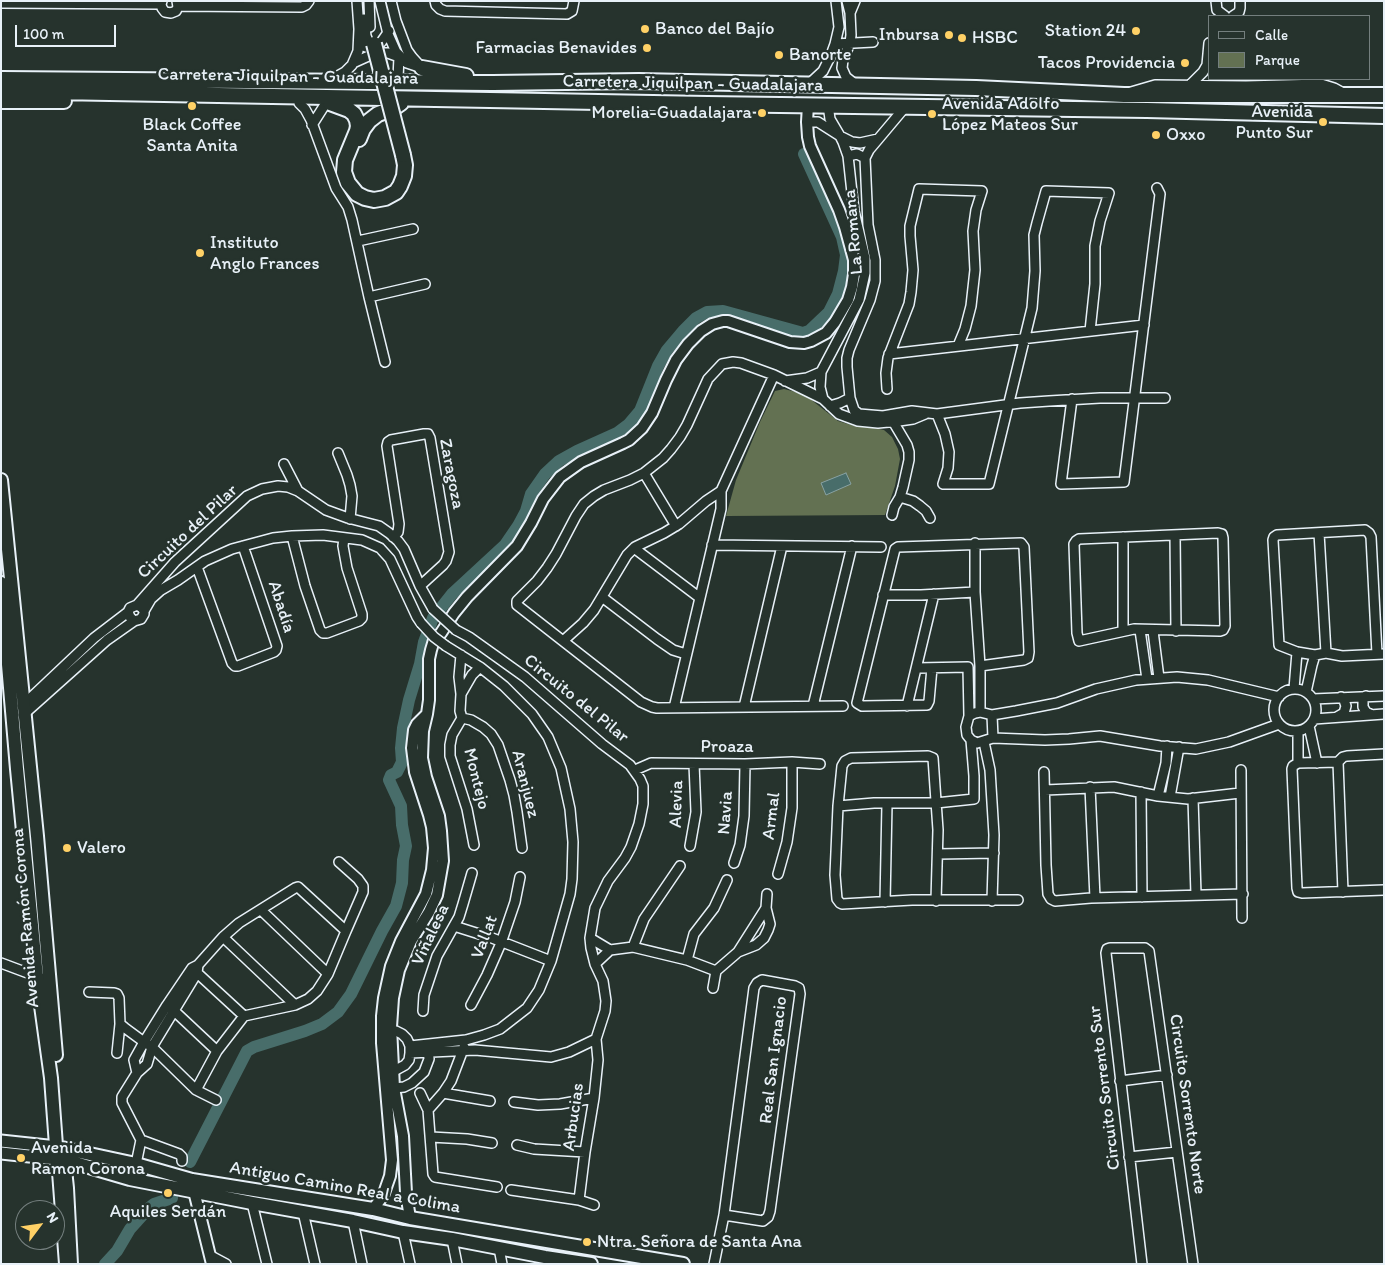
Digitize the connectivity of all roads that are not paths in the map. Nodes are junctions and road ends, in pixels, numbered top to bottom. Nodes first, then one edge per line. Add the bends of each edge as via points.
1 (309, 1) edge
2 (357, 1) edge
3 (363, 1) edge
4 (369, 1) edge
5 (380, 1) edge
6 (391, 1) edge
7 (435, 1) edge
8 (574, 1) edge
9 (836, 1) edge
10 (847, 1) edge
11 (855, 1) edge
12 (1216, 1) edge
13 (1240, 1) edge
14 (40, 2) edge
15 (162, 2) edge
16 (1, 3) edge
17 (178, 4) edge
18 (850, 13) junction
19 (1221, 15) edge
20 (1234, 15) edge
21 (396, 21) junction
22 (388, 34) junction
23 (873, 42) dead end
24 (850, 43) junction
25 (368, 44) junction
26 (835, 44) junction
27 (1208, 54) edge
28 (399, 56) junction
29 (353, 63) junction
30 (422, 68) junction
31 (336, 76) junction
32 (398, 78) junction
33 (1232, 80) edge
34 (2, 81) edge
35 (414, 82) junction
36 (493, 83) junction
37 (810, 84) junction
38 (856, 85) junction
39 (1190, 85) junction
40 (1241, 86) junction
41 (1124, 94) junction
42 (1346, 95) junction
43 (1384, 95) edge
44 (402, 98) junction
45 (1, 101) edge
46 (328, 103) junction
47 (299, 104) junction
48 (808, 105) junction
49 (828, 105) junction
50 (906, 106) junction
51 (1384, 116) edge
52 (807, 122) junction
53 (312, 125) junction
54 (840, 136) junction
55 (878, 139) junction
56 (401, 154) junction
57 (848, 156) junction
58 (865, 158) junction
59 (1157, 188) dead end
60 (413, 229) dead end
61 (358, 241) junction
62 (425, 284) dead end
63 (369, 297) junction
64 (1144, 325) junction
65 (1090, 331) junction
66 (1025, 338) junction
67 (836, 345) junction
68 (958, 346) junction
69 (850, 350) junction
70 (889, 354) junction
71 (385, 362) dead end
72 (821, 372) junction
73 (774, 375) junction
74 (785, 381) junction
75 (887, 389) dead end
76 (823, 398) junction
77 (850, 398) junction
78 (1135, 398) junction
79 (1165, 398) dead end
80 (1072, 399) junction
81 (1008, 405) junction
82 (830, 406) junction
83 (937, 414) junction
84 (858, 417) junction
85 (891, 418) junction
86 (338, 453) dead end
87 (284, 464) dead end
88 (644, 473) junction
89 (1, 480) edge
90 (298, 491) junction
91 (721, 492) junction
92 (900, 497) junction
93 (892, 516) dead end
94 (930, 518) dead end
95 (350, 519) junction
96 (676, 526) junction
97 (1319, 533) junction
98 (1176, 535) junction
99 (292, 536) junction
100 (393, 537) junction
101 (1123, 537) junction
102 (344, 538) junction
103 (975, 544) junction
104 (243, 546) junction
105 (712, 546) junction
106 (782, 546) junction
107 (852, 546) junction
108 (881, 547) dead end
109 (634, 548) junction
110 (170, 567) junction
111 (197, 567) junction
112 (1, 583) edge
113 (174, 583) junction
114 (420, 586) junction
115 (976, 592) junction
116 (883, 594) junction
117 (934, 594) junction
118 (602, 597) junction
119 (700, 598) junction
120 (426, 599) junction
121 (412, 606) junction
122 (140, 608) junction
123 (128, 612) junction
124 (134, 621) junction
125 (1140, 630) junction
126 (1153, 630) junction
127 (1176, 631) junction
128 (1123, 632) junction
129 (563, 642) junction
130 (1297, 652) junction
131 (1326, 653) junction
132 (686, 654) junction
133 (1380, 654) edge
134 (461, 655) junction
135 (1315, 656) junction
136 (980, 666) junction
137 (480, 667) junction
138 (917, 668) junction
139 (932, 668) junction
140 (1159, 678) junction
141 (1147, 679) junction
142 (1294, 689) junction
143 (462, 694) junction
144 (1309, 696) junction
145 (1366, 696) junction
146 (1384, 696) edge
147 (1279, 697) junction
148 (1341, 697) junction
149 (813, 706) junction
150 (843, 706) dead end
151 (907, 706) junction
152 (744, 707) junction
153 (674, 708) junction
154 (980, 712) junction
155 (18, 713) junction
156 (1384, 714) edge
157 (992, 715) junction
158 (1372, 715) junction
159 (969, 716) junction
160 (1337, 717) junction
161 (462, 718) junction
162 (1312, 722) junction
163 (1279, 724) junction
164 (1298, 731) junction
165 (993, 738) junction
166 (971, 740) junction
167 (984, 742) junction
168 (1167, 746) junction
169 (1179, 747) junction
170 (1384, 754) edge
171 (792, 762) junction
172 (1338, 762) junction
173 (1298, 763) junction
174 (1317, 763) junction
175 (694, 764) junction
176 (745, 764) junction
177 (820, 764) dead end
178 (635, 770) junction
179 (1241, 770) dead end
180 (1044, 772) dead end
181 (1090, 787) junction
182 (1045, 790) junction
183 (1141, 792) junction
184 (1240, 793) junction
185 (1158, 796) junction
186 (1170, 797) junction
187 (1193, 798) junction
188 (936, 803) junction
189 (887, 804) junction
190 (838, 806) junction
191 (474, 845) dead end
192 (690, 846) dead end
193 (522, 848) dead end
194 (994, 853) junction
195 (938, 854) junction
196 (339, 862) dead end
197 (734, 863) dead end
198 (680, 866) dead end
199 (472, 873) dead end
200 (778, 874) dead end
201 (520, 877) dead end
202 (726, 880) dead end
203 (1384, 890) edge
204 (1343, 892) junction
205 (767, 894) dead end
206 (1243, 894) junction
207 (1196, 895) junction
208 (1142, 897) junction
209 (1095, 898) junction
210 (936, 900) junction
211 (1018, 900) dead end
212 (992, 901) junction
213 (885, 902) junction
214 (766, 908) junction
215 (261, 910) junction
216 (1242, 918) dead end
217 (454, 926) junction
218 (346, 931) junction
219 (222, 937) junction
220 (590, 938) junction
221 (501, 943) junction
222 (633, 948) junction
223 (1148, 949) joint
224 (610, 950) junction
225 (738, 952) junction
226 (687, 960) junction
227 (551, 961) junction
228 (1, 963) edge
229 (595, 964) junction
230 (196, 969) junction
231 (716, 971) junction
232 (328, 974) junction
233 (43, 978) junction
234 (713, 988) dead end
235 (90, 992) dead end
236 (295, 1005) junction
237 (471, 1005) dead end
238 (170, 1007) junction
239 (423, 1011) dead end
240 (244, 1016) junction
241 (120, 1024) junction
242 (387, 1030) junction
243 (596, 1039) junction
244 (466, 1040) junction
245 (144, 1042) junction
246 (152, 1047) junction
247 (428, 1048) junction
248 (410, 1049) junction
249 (217, 1051) junction
250 (463, 1051) junction
251 (116, 1053) dead end
252 (390, 1071) junction
253 (136, 1073) junction
254 (1167, 1075) junction
255 (1120, 1081) junction
256 (394, 1088) junction
257 (196, 1090) junction
258 (420, 1093) dead end
259 (443, 1093) junction
260 (594, 1098) junction
261 (216, 1100) dead end
262 (490, 1101) dead end
263 (514, 1102) dead end
264 (428, 1110) junction
265 (400, 1126) junction
266 (389, 1128) junction
267 (431, 1137) junction
268 (141, 1140) junction
269 (1, 1142) edge
270 (492, 1143) dead end
271 (517, 1145) dead end
272 (585, 1152) junction
273 (1178, 1152) junction
274 (1, 1153) edge
275 (61, 1153) junction
276 (1129, 1157) junction
277 (182, 1161) dead end
278 (136, 1164) junction
279 (193, 1181) junction
280 (497, 1186) dead end
281 (511, 1190) dead end
282 (580, 1200) junction
283 (252, 1203) junction
284 (594, 1205) dead end
285 (373, 1209) junction
286 (302, 1212) junction
287 (724, 1215) junction
288 (410, 1218) junction
289 (353, 1221) junction
290 (402, 1232) junction
291 (452, 1239) junction
292 (499, 1248) junction
293 (211, 1260) edge
294 (546, 1260) edge
295 (65, 1264) edge
296 (72, 1264) edge
297 (226, 1264) edge
298 (267, 1264) edge
299 (315, 1264) edge
300 (362, 1264) edge
301 (410, 1264) edge
302 (457, 1264) edge
303 (502, 1264) edge
304 (591, 1264) edge
305 (684, 1264) edge
306 (714, 1264) edge
307 (1142, 1264) edge
308 (1193, 1264) edge

1 - 17 street via 302,8
2 - 25 street
3 - 25 street
4 - 25 street
5 - 22 street
6 - 21 street
7 - 8 street via 445,11 567,14 572,11
9 - 26 street via 839,27
10 - 18 street
11 - 18 street
12 - 19 street
13 - 20 street via 1239,12
14 - 15 street
14 - 16 street
15 - 17 street via 162,8 168,13 176,11
18 - 24 street
21 - 22 street
21 - 30 street via 407,50
22 - 25 street via 373,48 366,47
22 - 28 street
23 - 24 street
24 - 26 street
24 - 38 street via 842,68
25 - 29 street via 358,51
25 - 56 highway, bridge
26 - 37 street via 828,63
27 - 39 street via 1203,72
28 - 29 street via 379,53
28 - 30 street via 412,66
28 - 32 street
29 - 31 street
30 - 36 highway
31 - 32 highway
31 - 34 highway via 90,74
32 - 35 highway
33 - 40 street
34 - 35 highway, Carretera Jiquilpan - Guadalajara
34 - 44 highway, Carretera Jiquilpan - Guadalajara
35 - 36 highway, Carretera Jiquilpan - Guadalajara
36 - 37 highway, Carretera Jiquilpan - Guadalajara
37 - 38 highway, Carretera Jiquilpan - Guadalajara
38 - 41 highway, Carretera Jiquilpan - Guadalajara
39 - 40 street
39 - 41 street via 1154,85
40 - 42 street via 1322,84
41 - 42 highway, Carretera Jiquilpan - Guadalajara
42 - 43 highway, Carretera Jiquilpan - Guadalajara
44 - 46 highway via 380,103
44 - 48 highway, Carretera Jiquilpan - Guadalajara
44 - 56 highway via 394,108 378,114 362,129 351,162 350,174 354,184 374,195 390,190 398,174
45 - 47 highway
46 - 47 highway
46 - 53 street
46 - 56 highway via 349,110 357,120 357,131 344,168 346,179 357,194 374,200 393,194 404,176
47 - 53 street
48 - 49 highway, Carretera Jiquilpan - Guadalajara
48 - 52 street
49 - 50 highway, Carretera Jiquilpan - Guadalajara
49 - 54 street, La Romana via 830,119
50 - 51 highway, Carretera Jiquilpan - Guadalajara
50 - 55 street
52 - 54 street via 818,122
52 - 242 street via 810,146 839,210 854,260 852,287 838,316 826,332 804,343 790,342 728,321 707,327 676,360 642,428 623,443 581,462 560,477 542,498 524,537 512,553 479,583 434,640 429,658 430,680 422,731 422,758 440,824 442,869 437,894 399,970
53 - 61 street via 336,188 348,207
54 - 55 street via 860,143
54 - 57 street, La Romana
55 - 58 street
57 - 58 street via 858,154
57 - 67 street, La Romana via 865,273 859,300
58 - 69 street, La Romana via 875,281
59 - 64 street via 1160,194
60 - 61 street
61 - 63 street
62 - 63 street
63 - 71 street
64 - 65 street
64 - 78 street
65 - 66 street
65 - 66 street via 1098,227 1113,191 1045,189 1034,235 1035,284
66 - 68 street
66 - 81 street
67 - 69 street
67 - 72 street, La Romana
68 - 70 street
68 - 70 street via 972,299 975,270 973,231 982,191 919,189 910,226 913,270 910,298
69 - 77 street, La Romana via 847,367
70 - 75 street
72 - 74 street
72 - 76 street
73 - 74 street
73 - 88 street via 742,363 722,364 708,379 680,437 664,458
73 - 91 street
74 - 76 street
76 - 82 street
77 - 82 street
77 - 84 street, La Romana
78 - 79 street
78 - 80 street
78 - 80 street via 1124,482 1061,484
80 - 81 street
81 - 83 street
81 - 83 street via 989,484 943,484 948,452
82 - 84 street via 840,414
83 - 85 street
84 - 85 street via 878,423
85 - 92 street via 907,445 909,460
86 - 95 street via 350,484
87 - 90 street
88 - 96 street
88 - 129 street via 604,490 584,504 547,568 517,601
89 - 155 main road, Avenida Ramón Corona
90 - 95 street, Circuito del Pilar via 326,510
90 - 110 street, Circuito del Pilar via 270,486 247,496
91 - 96 street
91 - 105 street via 721,509
92 - 93 street
92 - 94 street via 913,501
95 - 100 street, Circuito del Pilar via 379,526
96 - 109 street
97 - 130 street via 1277,535 1273,540 1278,642 1279,646
97 - 131 street
97 - 133 street via 1365,530 1369,533
98 - 101 street
98 - 127 street
98 - 127 street via 1222,534 1225,626 1220,631
99 - 102 street, Circuito del Pilar
99 - 102 street via 305,586 323,633 362,618 347,568
99 - 104 street, Circuito del Pilar
100 - 114 street, Circuito del Pilar via 404,548
100 - 114 street, Zaragoza via 399,524 388,442 428,434 449,552 443,565
101 - 128 street
101 - 128 street via 1079,539 1074,544 1079,641
102 - 121 street, Circuito del Pilar via 362,540 380,548 395,567
103 - 115 street
103 - 116 street via 896,548
103 - 136 street via 1023,544 1029,652 1024,660
104 - 111 street, Circuito del Pilar
104 - 111 street, Abadía via 277,646 274,652 234,666
105 - 106 street
105 - 119 street
106 - 107 street
106 - 152 street
107 - 108 street
107 - 149 street
109 - 118 street
109 - 119 street
110 - 113 street
110 - 122 street, Circuito del Pilar
111 - 113 street, Circuito del Pilar
112 - 155 main road, Avenida Ramón Corona
113 - 122 street, Circuito del Pilar
114 - 120 street, Circuito del Pilar
115 - 117 street
115 - 136 street
116 - 117 street
116 - 151 street via 857,703 862,706
117 - 138 street
118 - 129 street via 589,616
118 - 132 street via 657,639
119 - 132 street
120 - 121 street
120 - 178 street, Circuito del Pilar, bridge via 456,630 524,677
121 - 134 street, Circuito del Pilar, bridge via 421,623
122 - 123 street via 130,608
122 - 124 street via 144,614 142,619
123 - 124 street
123 - 155 street via 94,638
124 - 155 street
125 - 126 street
125 - 128 street
125 - 141 street
126 - 127 street
126 - 140 street
129 - 153 street via 641,702 657,708
130 - 135 street
130 - 142 street
131 - 133 street via 1342,656
131 - 135 street
132 - 153 street
134 - 137 street, Circuito del Pilar
134 - 143 street, Montejo via 459,677
135 - 144 street
136 - 154 street
137 - 143 street
137 - 227 street, Circuito del Pilar via 532,714 548,737 561,768 570,809 573,861 570,894
138 - 139 street
138 - 151 street
139 - 151 street via 928,704
139 - 159 street via 968,667
140 - 141 street
140 - 147 street via 1208,680
141 - 157 street via 1096,689 1058,703
142 - 144 street
142 - 147 street
143 - 161 street, Montejo
144 - 148 street
144 - 162 street via 1316,712
145 - 146 street
145 - 148 street
145 - 158 street via 1363,707
147 - 163 street via 1274,710
148 - 160 street via 1346,706
149 - 150 street
149 - 152 street
152 - 153 street
154 - 157 street
154 - 159 street
155 - 233 main road, Avenida Ramón Corona
156 - 158 street
157 - 165 street
158 - 160 street
159 - 166 street via 966,727
160 - 162 street
161 - 191 street, Montejo via 452,735 450,756 467,808
161 - 193 street, Aranjuez via 483,727 498,745 514,795
162 - 164 street
162 - 174 street
163 - 164 street via 1288,730
163 - 169 street via 1228,742 1196,749
164 - 173 street
165 - 167 street
165 - 168 street via 1045,740 1100,736
166 - 167 street
166 - 188 street via 974,798
167 - 194 street via 990,770
168 - 169 street
168 - 185 street
169 - 186 street
170 - 172 street via 1347,756
171 - 176 street, Proaza
171 - 177 street, Proaza
171 - 200 street, Armal via 792,808
172 - 174 street
172 - 204 street
173 - 174 street
173 - 204 street via 1292,769 1298,892
175 - 176 street, Proaza
175 - 178 street, Proaza via 651,763
175 - 192 street, Alevia via 696,812
176 - 197 street, Navia via 744,816
178 - 220 street via 643,786 639,824 628,853 599,897
179 - 184 street
180 - 182 street
181 - 182 street
181 - 183 street
181 - 209 street
182 - 209 street via 1050,899
183 - 185 street
183 - 208 street
184 - 187 street
184 - 206 street
185 - 186 street
186 - 187 street
187 - 207 street
188 - 189 street
188 - 190 street via 934,761 931,757 851,758 842,766
188 - 195 street
189 - 190 street
189 - 213 street
190 - 213 street via 838,902
194 - 195 street
194 - 212 street
195 - 210 street
196 - 218 street via 363,886
198 - 222 street via 644,919
199 - 217 street, Viñalesa
201 - 221 street, Vallat
202 - 226 street via 714,908 694,934
203 - 204 street
205 - 214 street
206 - 207 street
206 - 216 street
207 - 208 street
208 - 209 street
210 - 212 street
210 - 213 street
211 - 212 street
214 - 225 street
214 - 225 street via 770,924 764,938
215 - 218 street via 298,887
215 - 219 street
215 - 232 street
217 - 221 street
217 - 239 street, Viñalesa via 437,956 424,995
218 - 232 street
219 - 230 street
219 - 236 street
220 - 224 street
220 - 229 street
221 - 227 street
221 - 237 street, Vallat
222 - 224 street
222 - 226 street
223 - 254 street, Circuito Sorrento Norte
223 - 255 street, Circuito Sorrento Sur via 1110,948 1106,953
224 - 229 street
225 - 231 street
226 - 231 street
227 - 244 street, Circuito del Pilar via 540,990 527,1008 500,1029
228 - 233 street
229 - 243 street via 603,981 606,1001
230 - 238 street
230 - 240 street
231 - 234 street
232 - 236 street via 317,991
233 - 275 main road, Avenida Ramón Corona
235 - 241 street via 118,994
236 - 240 street
238 - 245 street
238 - 246 street
238 - 249 street
240 - 249 street
241 - 245 street
241 - 251 street
242 - 248 street via 402,1034
242 - 252 street
243 - 250 street, Circuito del Pilar via 550,1057
243 - 260 street, Arbucias via 598,1060
244 - 247 street, Circuito del Pilar
244 - 250 street
245 - 246 street
245 - 253 street via 134,1060
246 - 253 street via 147,1064
246 - 257 street
247 - 248 street, Circuito del Pilar
247 - 250 street, Circuito del Pilar
247 - 256 street via 424,1072 404,1087
248 - 252 street via 405,1065
249 - 257 street
250 - 259 street
252 - 256 street
252 - 266 street
253 - 268 street via 121,1099
254 - 255 street
254 - 273 street, Circuito Sorrento Norte
255 - 276 street, Circuito Sorrento Sur
256 - 265 street
257 - 261 street
258 - 264 street
259 - 262 street
259 - 264 street
260 - 263 street via 538,1105
260 - 272 street, Arbucias
264 - 267 street
265 - 266 street
265 - 288 street
266 - 285 street via 392,1167 383,1196
267 - 270 street
267 - 280 street via 435,1177
268 - 277 street via 179,1154
268 - 278 street
269 - 275 main road, Antiguo Camino Real a Colima
271 - 272 street
272 - 282 street, Arbucias
273 - 276 street
273 - 308 street, Circuito Sorrento Norte
274 - 275 main road, Antiguo Camino Real a Colima
275 - 278 main road, Antiguo Camino Real a Colima
275 - 279 main road, Antiguo Camino Real a Colima via 130,1179
275 - 295 street
275 - 296 street, Avenida Ramón Corona via 68,1188
276 - 307 street, Circuito Sorrento Sur
278 - 279 main road, Antiguo Camino Real a Colima via 170,1168
279 - 283 main road, Antiguo Camino Real a Colima
279 - 285 main road, Antiguo Camino Real a Colima
279 - 293 street
281 - 282 street
282 - 284 street
283 - 286 main road, Antiguo Camino Real a Colima
283 - 298 street
285 - 288 main road, Antiguo Camino Real a Colima
286 - 289 main road, Antiguo Camino Real a Colima
286 - 299 street
287 - 287 street, Real San Ignacio via 754,988 762,980 795,986 800,994 768,1218 763,1221
287 - 306 street, Real San Ignacio
288 - 305 main road, Antiguo Camino Real a Colima
289 - 290 main road, Antiguo Camino Real a Colima
289 - 300 street
290 - 291 main road, Antiguo Camino Real a Colima
290 - 301 street
291 - 292 main road, Antiguo Camino Real a Colima
291 - 302 street
292 - 294 main road, Antiguo Camino Real a Colima
292 - 303 street
293 - 297 street
294 - 304 main road, Antiguo Camino Real a Colima

